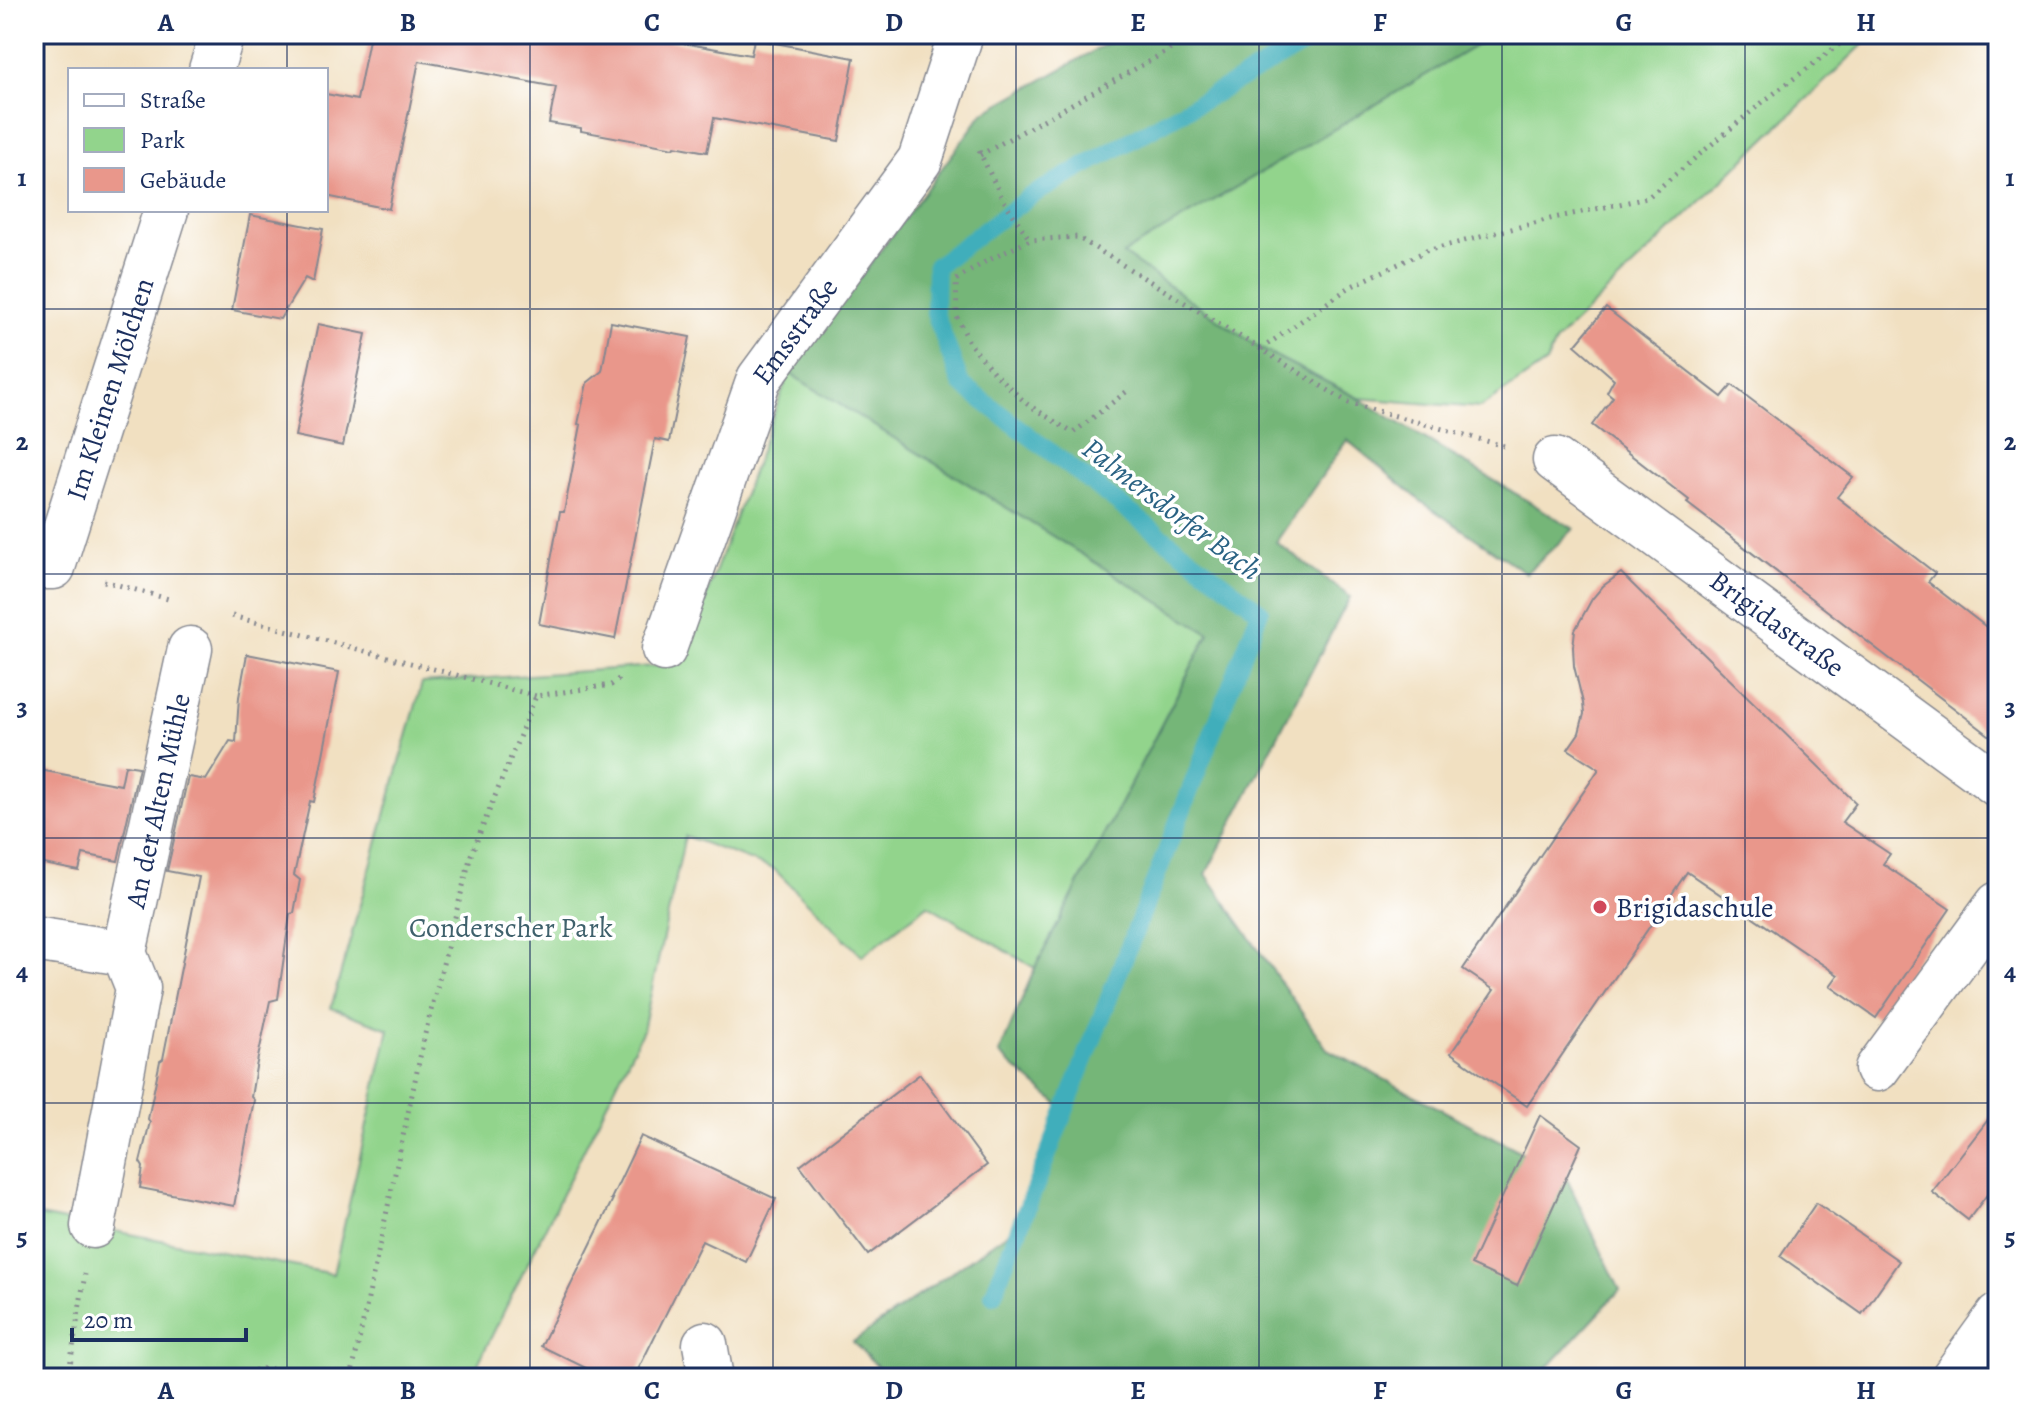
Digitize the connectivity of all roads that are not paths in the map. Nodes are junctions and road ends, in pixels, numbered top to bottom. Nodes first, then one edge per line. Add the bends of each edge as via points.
1 (222, 34) edge
2 (961, 34) edge
3 (212, 68) edge
4 (165, 212) edge
5 (1555, 460) road end
6 (44, 567) edge
7 (190, 649) dead end
8 (664, 649) road end
9 (1998, 785) edge
10 (1998, 904) edge
11 (34, 939) edge
12 (124, 953) junction
13 (1877, 1069) dead end
14 (93, 1226) dead end
15 (1998, 1316) edge
16 (1953, 1378) edge

1 - 3 street
2 - 8 street, Emsstraße via 920,160 759,379
4 - 6 street, Im Kleinen Mölchen
5 - 9 street, Brigidastraße
7 - 12 street, An der Alten Mühle
10 - 13 street
11 - 12 street
12 - 14 street via 138,988
15 - 16 street

